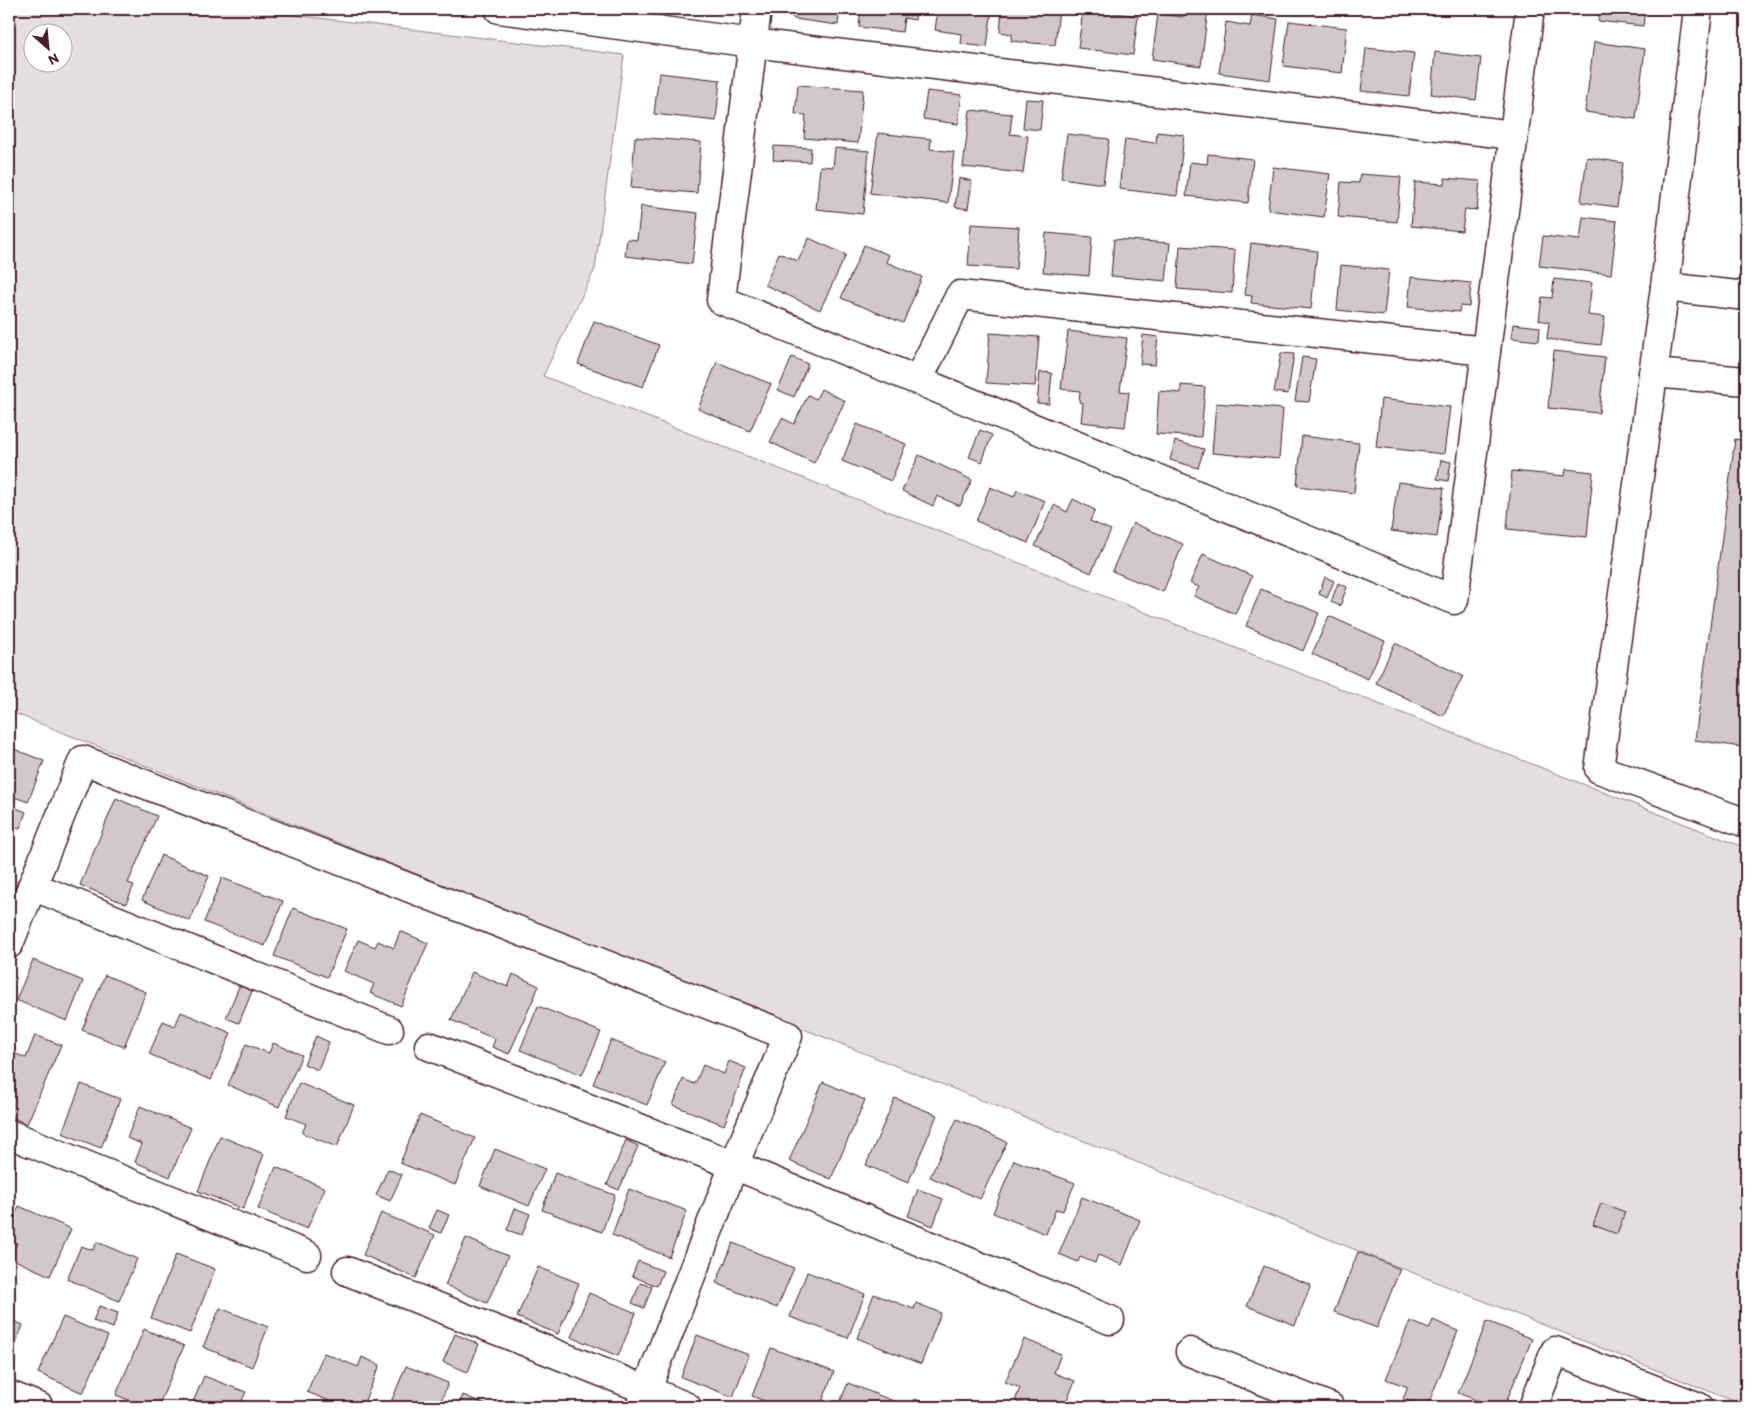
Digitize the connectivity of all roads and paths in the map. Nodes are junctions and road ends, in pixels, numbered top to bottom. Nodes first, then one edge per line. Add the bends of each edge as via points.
1 (499, 9) edge
2 (758, 9) edge
3 (1530, 9) edge
4 (1698, 9) edge
5 (753, 42) junction
6 (1513, 135) junction
7 (1665, 287) junction
8 (1746, 296) edge
9 (1486, 351) junction
10 (1653, 373) junction
11 (918, 380) junction
12 (1746, 381) edge
13 (1746, 823) edge
14 (32, 886) junction
15 (9, 944) edge
16 (389, 1030) dead end
17 (429, 1046) dead end
18 (9, 1134) edge
19 (734, 1165) junction
20 (306, 1255) dead end
21 (348, 1271) dead end
22 (1110, 1320) dead end
23 (1190, 1352) dead end
24 (9, 1395) edge
25 (644, 1399) edge
26 (39, 1407) edge
27 (687, 1407) edge
28 (1330, 1407) edge
29 (1533, 1407) edge
30 (1699, 1407) edge

1 - 5 street
2 - 5 street
3 - 6 street
4 - 7 street
5 - 6 street
5 - 11 street via 722,300
6 - 9 street
7 - 8 street
7 - 10 street
9 - 11 street via 960,294
9 - 11 street via 1454,600
10 - 12 street
10 - 13 street via 1599,769
14 - 15 street
14 - 16 street
14 - 19 street via 84,760 779,1032 788,1036
17 - 19 street
18 - 20 street
19 - 22 street
19 - 25 street
21 - 25 street
23 - 28 street
24 - 26 street
25 - 27 street
29 - 30 street via 1556,1351

